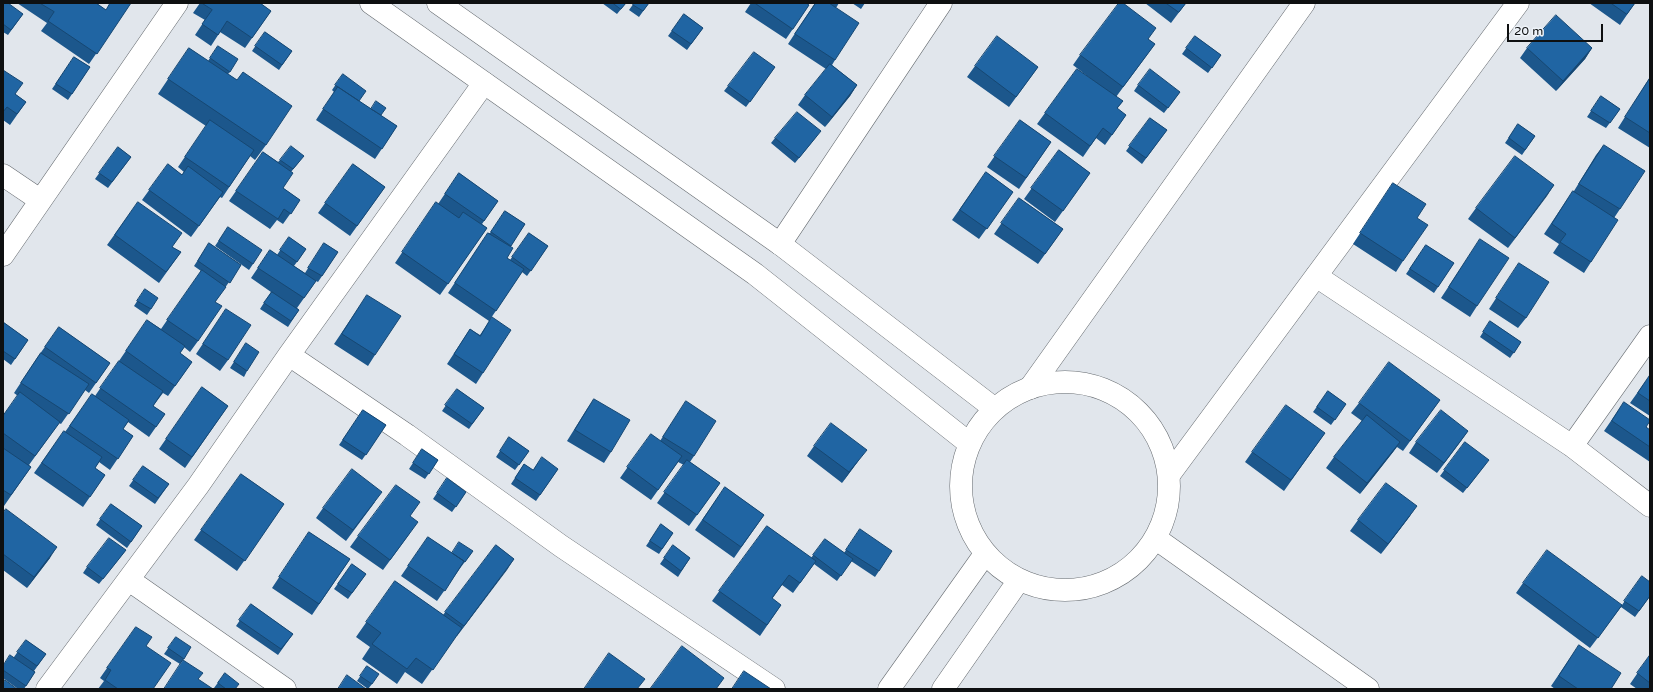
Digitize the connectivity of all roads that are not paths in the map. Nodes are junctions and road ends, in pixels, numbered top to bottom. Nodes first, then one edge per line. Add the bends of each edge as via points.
1 (177, 3) edge
2 (372, 3) edge
3 (438, 3) edge
4 (941, 3) edge
5 (1304, 3) edge
6 (1518, 3) edge
7 (484, 83) junction
8 (3, 175) edge
9 (40, 200) junction
10 (780, 244) junction
11 (3, 255) edge
12 (1316, 276) junction
13 (1650, 336) edge
14 (289, 355) junction
15 (1030, 388) junction
16 (995, 409) junction
17 (970, 444) junction
18 (1572, 446) junction
19 (1169, 475) junction
20 (1650, 506) edge
21 (1155, 538) junction
22 (985, 554) junction
23 (129, 580) junction
24 (1019, 580) junction
25 (47, 689) edge
26 (285, 689) edge
27 (774, 689) edge
28 (889, 689) edge
29 (943, 689) edge
30 (1368, 689) edge

1 - 9 street
2 - 7 street
3 - 10 street
4 - 10 street
5 - 15 street
6 - 12 street
7 - 14 street
7 - 17 street via 755,274
8 - 9 street
9 - 11 street
10 - 16 street
12 - 18 street
12 - 19 street
13 - 18 street
14 - 23 street
14 - 27 street via 407,435 561,546
15 - 16 street via 1011,397
15 - 19 street via 1050,383 1092,384 1129,403 1144,417 1156,435
16 - 17 street via 980,426
17 - 22 street via 963,462 961,501 971,532
18 - 20 street
19 - 21 street via 1164,518
21 - 24 street via 1142,556 1125,571 1106,582 1084,589 1040,588
21 - 30 street
22 - 24 street
22 - 28 street
23 - 25 street
23 - 26 street
24 - 29 street

